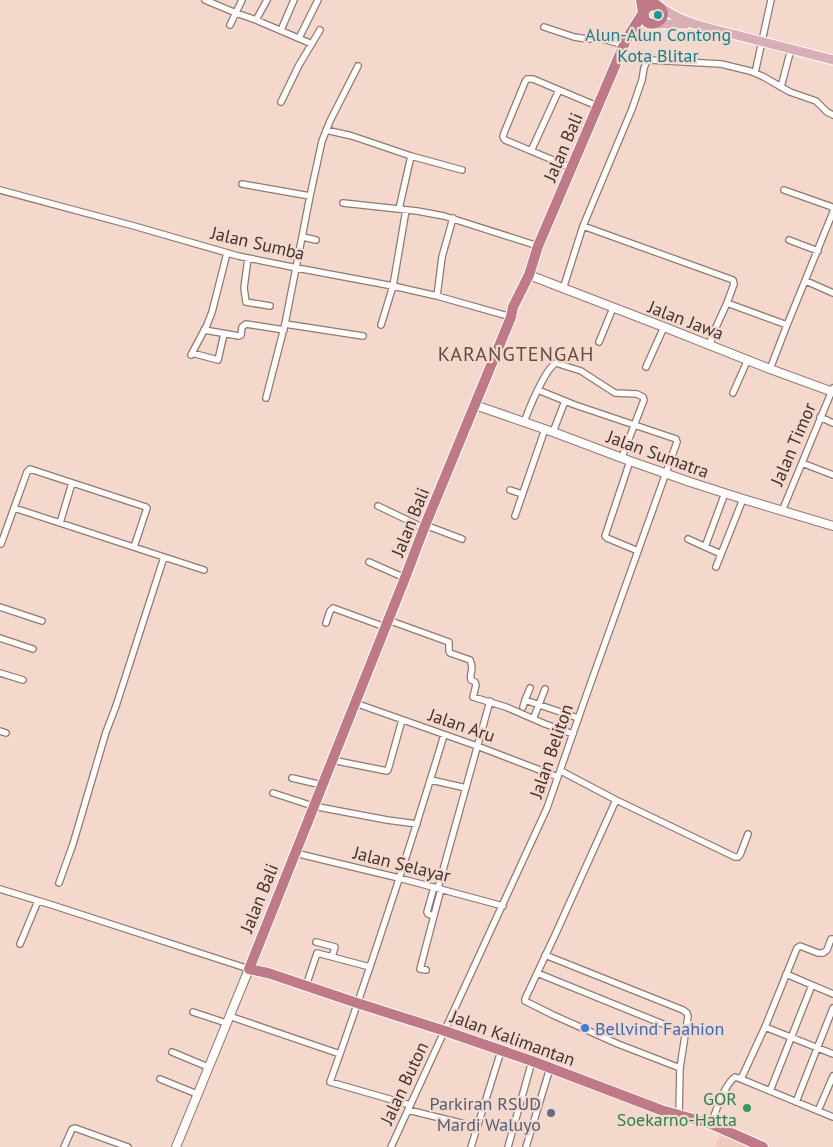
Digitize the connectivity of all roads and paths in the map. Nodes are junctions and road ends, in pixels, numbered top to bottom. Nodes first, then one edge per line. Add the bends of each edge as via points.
1 (205, 0) edge
2 (242, 0) edge
3 (266, 0) edge
4 (294, 0) edge
5 (318, 0) edge
6 (641, 0) edge
7 (648, 0) edge
8 (771, 0) edge
9 (658, 6) junction
10 (236, 13) junction
11 (643, 13) junction
12 (256, 20) junction
13 (653, 24) junction
14 (230, 25) dead end
15 (694, 25) junction
16 (544, 27) dead end
17 (281, 30) junction
18 (320, 30) dead end
19 (299, 38) junction
20 (625, 42) junction
21 (762, 42) junction
22 (312, 44) junction
23 (791, 49) junction
24 (833, 60) edge
25 (358, 66) dead end
26 (755, 71) junction
27 (781, 85) junction
28 (558, 90) junction
29 (281, 102) dead end
30 (597, 106) junction
31 (833, 115) edge
32 (326, 130) junction
33 (531, 152) junction
34 (411, 156) junction
35 (572, 168) junction
36 (462, 170) dead end
37 (242, 184) dead end
38 (0, 190) edge
39 (784, 190) dead end
40 (310, 196) junction
41 (343, 203) dead end
42 (399, 209) junction
43 (406, 210) junction
44 (833, 211) edge
45 (453, 218) junction
46 (583, 226) junction
47 (302, 237) junction
48 (316, 240) dead end
49 (788, 240) dead end
50 (538, 246) junction
51 (818, 251) junction
52 (227, 252) junction
53 (248, 258) junction
54 (297, 268) junction
55 (529, 275) junction
56 (806, 281) junction
57 (393, 286) junction
58 (563, 289) junction
59 (833, 293) edge
60 (437, 296) junction
61 (727, 303) junction
62 (270, 306) dead end
63 (613, 308) junction
64 (512, 312) junction
65 (380, 325) dead end
66 (787, 325) junction
67 (285, 327) junction
68 (664, 327) junction
69 (204, 330) junction
70 (224, 334) junction
71 (363, 336) dead end
72 (599, 342) dead end
73 (710, 345) junction
74 (748, 359) junction
75 (646, 367) dead end
76 (770, 369) junction
77 (538, 390) junction
78 (833, 390) edge
79 (733, 393) dead end
80 (266, 398) dead end
81 (564, 401) junction
82 (475, 405) junction
83 (820, 417) junction
84 (524, 422) junction
85 (833, 423) edge
86 (635, 425) junction
87 (545, 429) junction
88 (553, 432) junction
89 (622, 457) junction
90 (630, 461) junction
91 (802, 463) junction
92 (666, 474) junction
93 (833, 475) edge
94 (72, 483) junction
95 (510, 490) dead end
96 (725, 493) junction
97 (522, 494) junction
98 (742, 499) junction
99 (378, 506) dead end
100 (14, 508) junction
101 (782, 511) junction
102 (515, 516) dead end
103 (60, 523) junction
104 (424, 526) junction
105 (833, 526) edge
106 (462, 539) dead end
107 (688, 539) dead end
108 (0, 545) edge
109 (134, 547) junction
110 (705, 547) junction
111 (638, 551) junction
112 (721, 554) junction
113 (164, 557) junction
114 (369, 562) dead end
115 (716, 567) dead end
116 (204, 570) dead end
117 (405, 578) junction
118 (0, 606) edge
119 (42, 621) dead end
120 (326, 623) dead end
121 (386, 624) junction
122 (0, 638) edge
123 (33, 649) dead end
124 (0, 673) edge
125 (23, 680) dead end
126 (530, 688) dead end
127 (545, 689) dead end
128 (525, 700) junction
129 (490, 702) junction
130 (355, 703) junction
131 (539, 704) junction
132 (522, 707) dead end
133 (534, 717) dead end
134 (578, 718) junction
135 (402, 720) junction
136 (573, 734) junction
137 (444, 735) junction
138 (477, 746) junction
139 (332, 760) junction
140 (559, 774) junction
141 (292, 778) dead end
142 (431, 780) junction
143 (322, 785) junction
144 (466, 788) junction
145 (273, 793) dead end
146 (616, 800) junction
147 (313, 806) junction
148 (417, 824) junction
149 (748, 834) dead end
150 (295, 853) junction
151 (399, 878) junction
152 (59, 884) dead end
153 (437, 888) junction
154 (0, 889) edge
155 (38, 901) junction
156 (502, 906) junction
157 (431, 916) dead end
158 (833, 939) edge
159 (316, 942) dead end
160 (20, 944) dead end
161 (545, 955) junction
162 (332, 957) junction
163 (370, 967) junction
164 (249, 969) junction
165 (426, 970) dead end
166 (537, 973) junction
167 (786, 974) junction
168 (812, 985) junction
169 (306, 986) junction
170 (833, 994) edge
171 (357, 1003) junction
172 (833, 1008) edge
173 (193, 1012) dead end
174 (227, 1019) junction
175 (765, 1027) junction
176 (445, 1031) junction
177 (685, 1033) junction
178 (791, 1037) junction
179 (817, 1048) junction
180 (501, 1051) junction
181 (172, 1052) dead end
182 (340, 1054) junction
183 (833, 1054) edge
184 (532, 1061) junction
185 (208, 1067) junction
186 (550, 1068) junction
187 (680, 1068) junction
188 (833, 1076) edge
189 (160, 1079) dead end
190 (741, 1079) junction
191 (770, 1091) junction
192 (197, 1094) junction
193 (796, 1102) junction
194 (409, 1108) junction
195 (818, 1111) junction
196 (679, 1115) junction
197 (833, 1118) edge
198 (711, 1124) junction
199 (477, 1127) junction
200 (64, 1147) edge
201 (128, 1147) edge
202 (176, 1147) edge
203 (391, 1147) edge
204 (471, 1147) edge
205 (508, 1147) edge
206 (526, 1147) edge
207 (763, 1147) edge

1 - 10 street
2 - 10 street
3 - 12 street
4 - 17 street
5 - 19 street
6 - 11 highway
7 - 9 highway
8 - 21 street
9 - 11 highway via 650,5
9 - 13 highway via 663,17
9 - 15 main road
10 - 12 street
10 - 14 street
11 - 13 highway via 647,22
11 - 20 highway, Jalan Bali
12 - 17 street
13 - 15 main road
13 - 20 highway via 640,28
15 - 21 main road
16 - 20 street via 587,39
17 - 19 street
18 - 22 street
19 - 22 street
20 - 30 highway, Jalan Bali
21 - 23 main road
21 - 26 street
22 - 29 street
23 - 24 main road
23 - 27 street
25 - 32 street
26 - 27 street
26 - 46 street via 721,64 647,61 636,98
27 - 31 street via 790,92 816,101
28 - 30 street
28 - 33 street
28 - 33 street via 533,79 525,82 504,140
30 - 35 highway, Jalan Bali
32 - 34 street
32 - 40 street
33 - 35 street
34 - 36 street
34 - 42 street
35 - 50 highway, Jalan Bali
37 - 40 street
38 - 52 street, Jalan Sumba
39 - 44 street via 832,207
40 - 47 street
41 - 42 street
42 - 43 street
43 - 45 street
43 - 57 street
44 - 51 street
45 - 50 street
45 - 60 street via 442,257
46 - 58 street
46 - 61 street via 733,280
47 - 48 street
47 - 54 street
49 - 51 street
50 - 55 highway, Jalan Bali
51 - 56 street
52 - 53 street, Jalan Sumba
52 - 69 street via 212,312
53 - 54 street, Jalan Sumba
53 - 62 street via 244,288 246,302
54 - 57 street, Jalan Sumba
54 - 67 street
55 - 58 main road, Jalan Jawa
55 - 64 highway, Jalan Bali
56 - 59 street
56 - 66 street
57 - 60 street, Jalan Sumba
57 - 65 street
58 - 63 main road, Jalan Jawa
60 - 64 street, Jalan Sumba
61 - 66 street
61 - 73 street
63 - 68 main road, Jalan Jawa
63 - 72 street
64 - 82 highway, Jalan Bali
66 - 76 street
67 - 70 street via 246,324 241,335
67 - 71 street
67 - 80 street
68 - 73 main road, Jalan Jawa
68 - 75 street
69 - 70 street
69 - 70 street via 192,354 218,360
73 - 74 main road, Jalan Jawa
74 - 76 main road, Jalan Jawa
74 - 79 street
76 - 78 main road, Jalan Jawa
77 - 81 street
77 - 84 street
77 - 86 street via 554,364 568,366 615,393 643,397
78 - 83 street, Jalan Timor
81 - 86 street
81 - 88 street
82 - 84 main road, Jalan Sumatra
82 - 104 highway, Jalan Bali
83 - 85 street
83 - 91 street, Jalan Timor
84 - 87 main road, Jalan Sumatra
86 - 89 street
86 - 92 street, Jalan Beliton via 677,441
87 - 88 main road, Jalan Sumatra
87 - 97 street
88 - 89 main road, Jalan Sumatra
89 - 90 main road, Jalan Sumatra
90 - 92 main road, Jalan Sumatra
90 - 111 street via 605,536
91 - 93 street
91 - 101 street, Jalan Timor
92 - 96 main road, Jalan Sumatra
92 - 111 street, Jalan Beliton
94 - 100 street via 30,469
94 - 103 street
94 - 109 street via 147,508
95 - 97 street
96 - 98 main road, Jalan Sumatra
96 - 110 street
97 - 102 street
98 - 101 main road, Jalan Sumatra
98 - 112 street
99 - 104 street
100 - 103 street
100 - 108 street
101 - 105 main road, Jalan Sumatra
103 - 109 street
104 - 106 street
104 - 117 highway, Jalan Bali
107 - 110 street
109 - 113 street
110 - 112 street
111 - 134 street, Jalan Beliton
112 - 115 street
113 - 116 street
113 - 152 street
114 - 117 street
117 - 121 highway, Jalan Bali
118 - 119 street
120 - 121 street via 333,608
121 - 129 street via 450,642 450,652 470,660 472,664 470,678 476,685 473,697
121 - 130 highway, Jalan Bali
122 - 123 street
124 - 125 street
126 - 128 street
127 - 131 street
128 - 131 street
128 - 132 street
129 - 136 street
129 - 138 street
130 - 135 street, Jalan Aru
130 - 139 highway, Jalan Bali
131 - 133 street
131 - 134 street
134 - 136 street, Jalan Beliton
135 - 137 street, Jalan Aru
135 - 139 street via 387,771
136 - 140 street, Jalan Beliton
137 - 138 street, Jalan Aru
137 - 142 street
138 - 140 street, Jalan Aru
138 - 144 street
139 - 143 highway, Jalan Bali
140 - 146 street, Jalan Aru
140 - 156 street, Jalan Beliton
141 - 143 street
142 - 144 street
142 - 148 street
143 - 147 highway, Jalan Bali
144 - 153 street
145 - 147 street via 286,800
146 - 149 street, Jalan Aru via 735,857 740,855
146 - 161 street
147 - 148 street
147 - 150 highway, Jalan Bali
148 - 151 street
150 - 151 street, Jalan Selayar
150 - 164 highway, Jalan Bali
151 - 153 street, Jalan Selayar
151 - 163 street
153 - 156 street, Jalan Selayar
153 - 157 street via 427,912
153 - 165 street via 420,969
154 - 155 street
155 - 160 street
155 - 164 street
156 - 176 street, Jalan Beliton
158 - 167 street via 823,953 799,946
159 - 162 street via 335,947
161 - 166 street
161 - 177 street via 683,1010 688,1016
162 - 163 street
162 - 169 street via 317,953
163 - 171 street
164 - 169 highway, Jalan Kalimantan
164 - 174 main road, Jalan Bali
166 - 177 street
166 - 187 street via 526,1002
167 - 168 street
167 - 175 street
168 - 170 street
168 - 178 street
169 - 171 highway, Jalan Kalimantan
171 - 176 highway, Jalan Kalimantan
171 - 182 street
172 - 179 street
173 - 174 street
174 - 182 street
174 - 185 main road, Jalan Bali
175 - 178 street
175 - 190 street
176 - 180 highway, Jalan Kalimantan
176 - 194 street, Jalan Buton
177 - 187 street
178 - 179 street
178 - 191 street
179 - 183 street
179 - 193 street
180 - 184 highway, Jalan Kalimantan
180 - 199 street
181 - 185 street
182 - 194 street via 330,1082
184 - 186 highway, Jalan Kalimantan
184 - 205 street
185 - 192 main road, Jalan Bali
186 - 196 highway, Jalan Kalimantan
186 - 206 street
187 - 196 street
188 - 195 street
189 - 192 street
190 - 191 street
190 - 198 street via 734,1077 730,1081
191 - 193 street
192 - 202 main road, Jalan Bali
193 - 195 street
194 - 199 street
194 - 203 street, Jalan Buton
195 - 197 street
196 - 198 highway, Jalan Kalimantan
198 - 207 highway, Jalan Kalimantan
199 - 204 street
200 - 201 street via 75,1128

